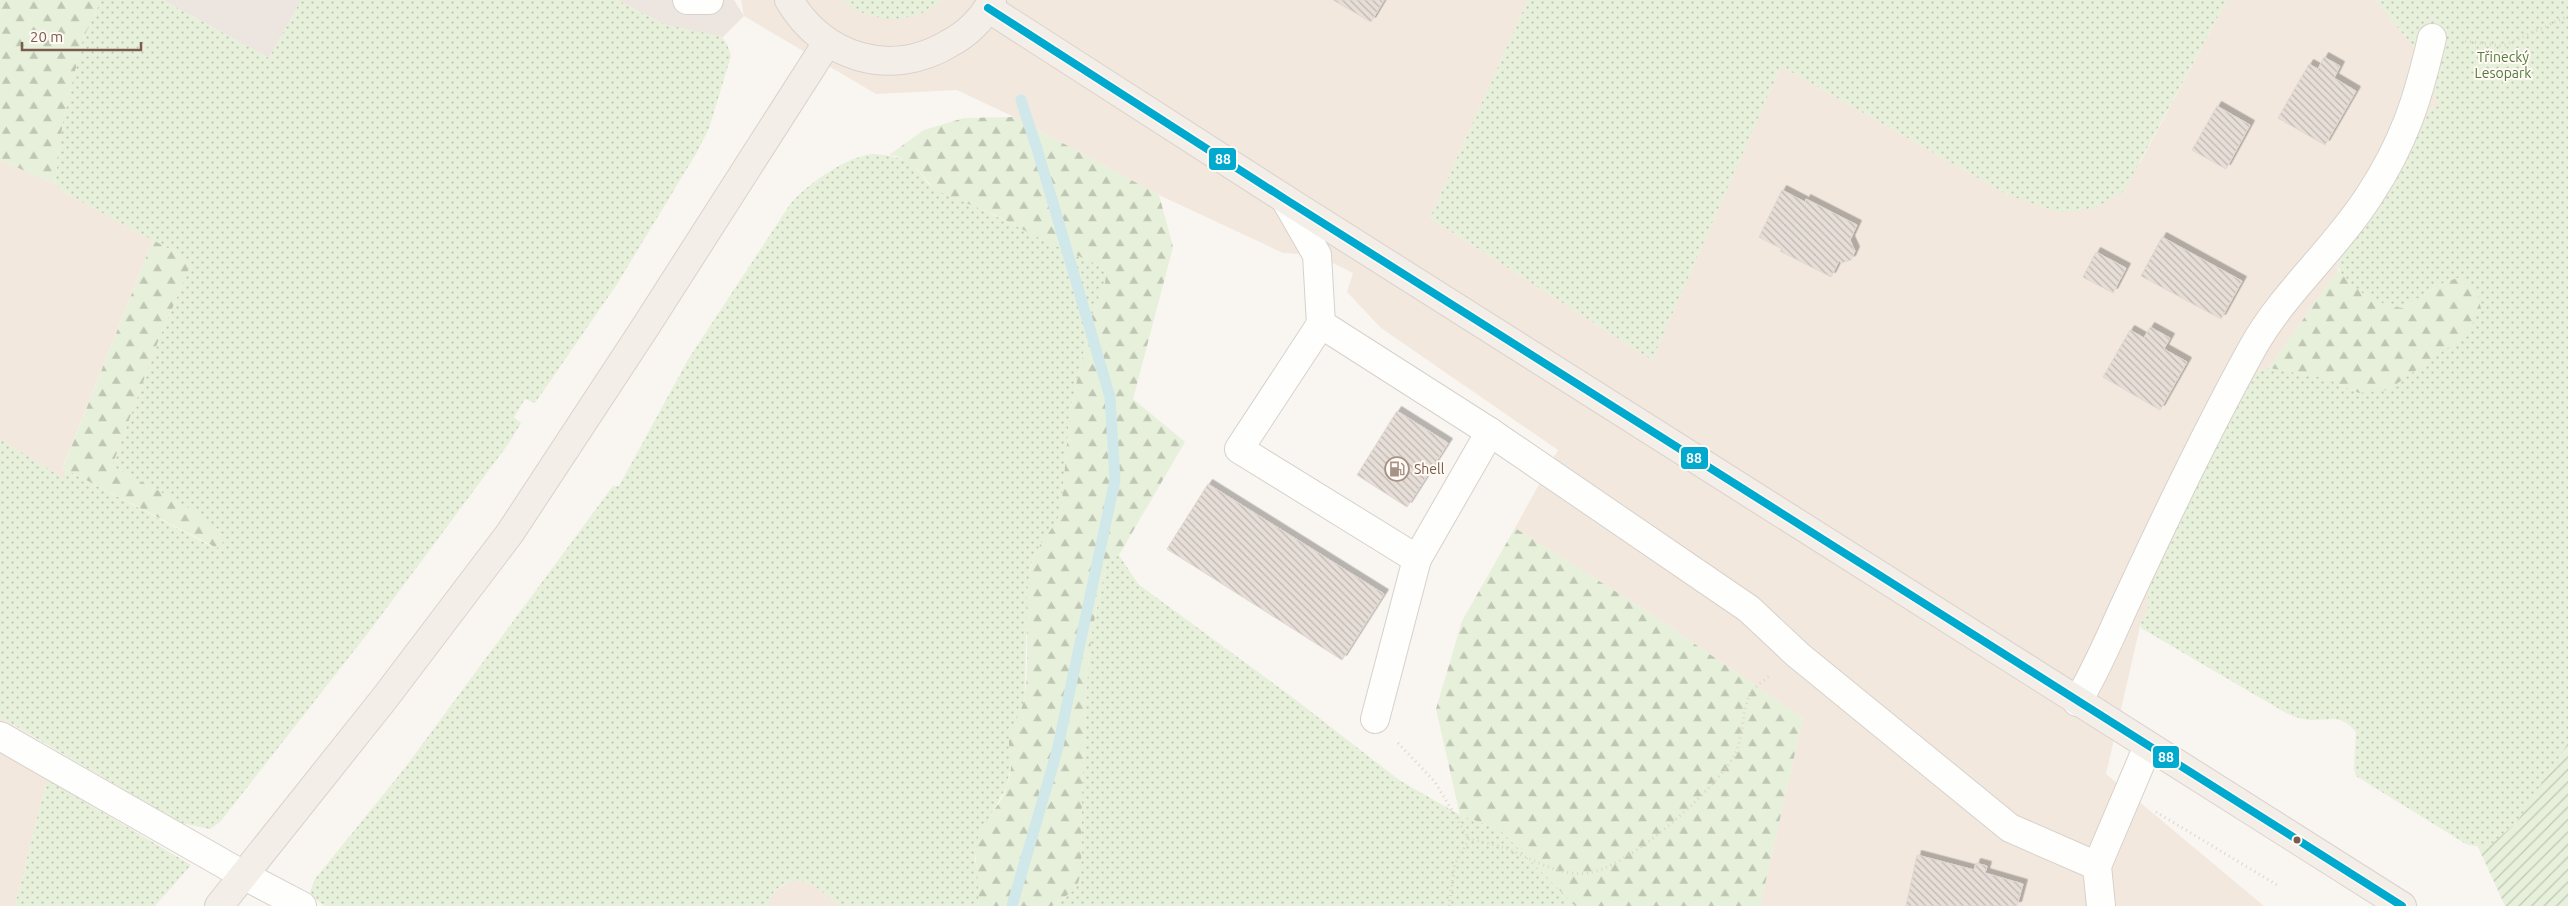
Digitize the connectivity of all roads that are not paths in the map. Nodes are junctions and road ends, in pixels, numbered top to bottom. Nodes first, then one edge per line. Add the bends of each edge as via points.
1 (687, 0) edge
2 (709, 0) edge
3 (789, 0) edge
4 (990, 4) edge
5 (2432, 38) road end
6 (827, 43) junction
7 (1285, 199) junction
8 (1321, 324) junction
9 (1490, 432) junction
10 (1417, 559) junction
11 (2077, 702) junction
12 (1375, 719) road end
13 (0, 736) edge
14 (2148, 746) junction
15 (2097, 866) junction
16 (245, 876) junction
17 (219, 906) edge
18 (302, 906) edge
19 (2101, 906) edge
20 (2402, 906) edge

1 - 2 street
3 - 6 main road via 800,20
4 - 6 main road via 964,35 933,54 897,61 861,58
4 - 7 main road
5 - 11 street via 2419,94 2398,148 2368,198 2263,329 2231,387 2133,588 2095,674
6 - 16 main road via 510,533
7 - 8 street via 1316,255
7 - 11 main road
8 - 9 street
8 - 10 street via 1238,449
9 - 10 street
9 - 15 street via 1749,609 1798,656 2010,828
10 - 12 street
11 - 14 main road
13 - 16 street
14 - 15 street
14 - 20 main road
15 - 19 street
16 - 17 main road
16 - 18 street

